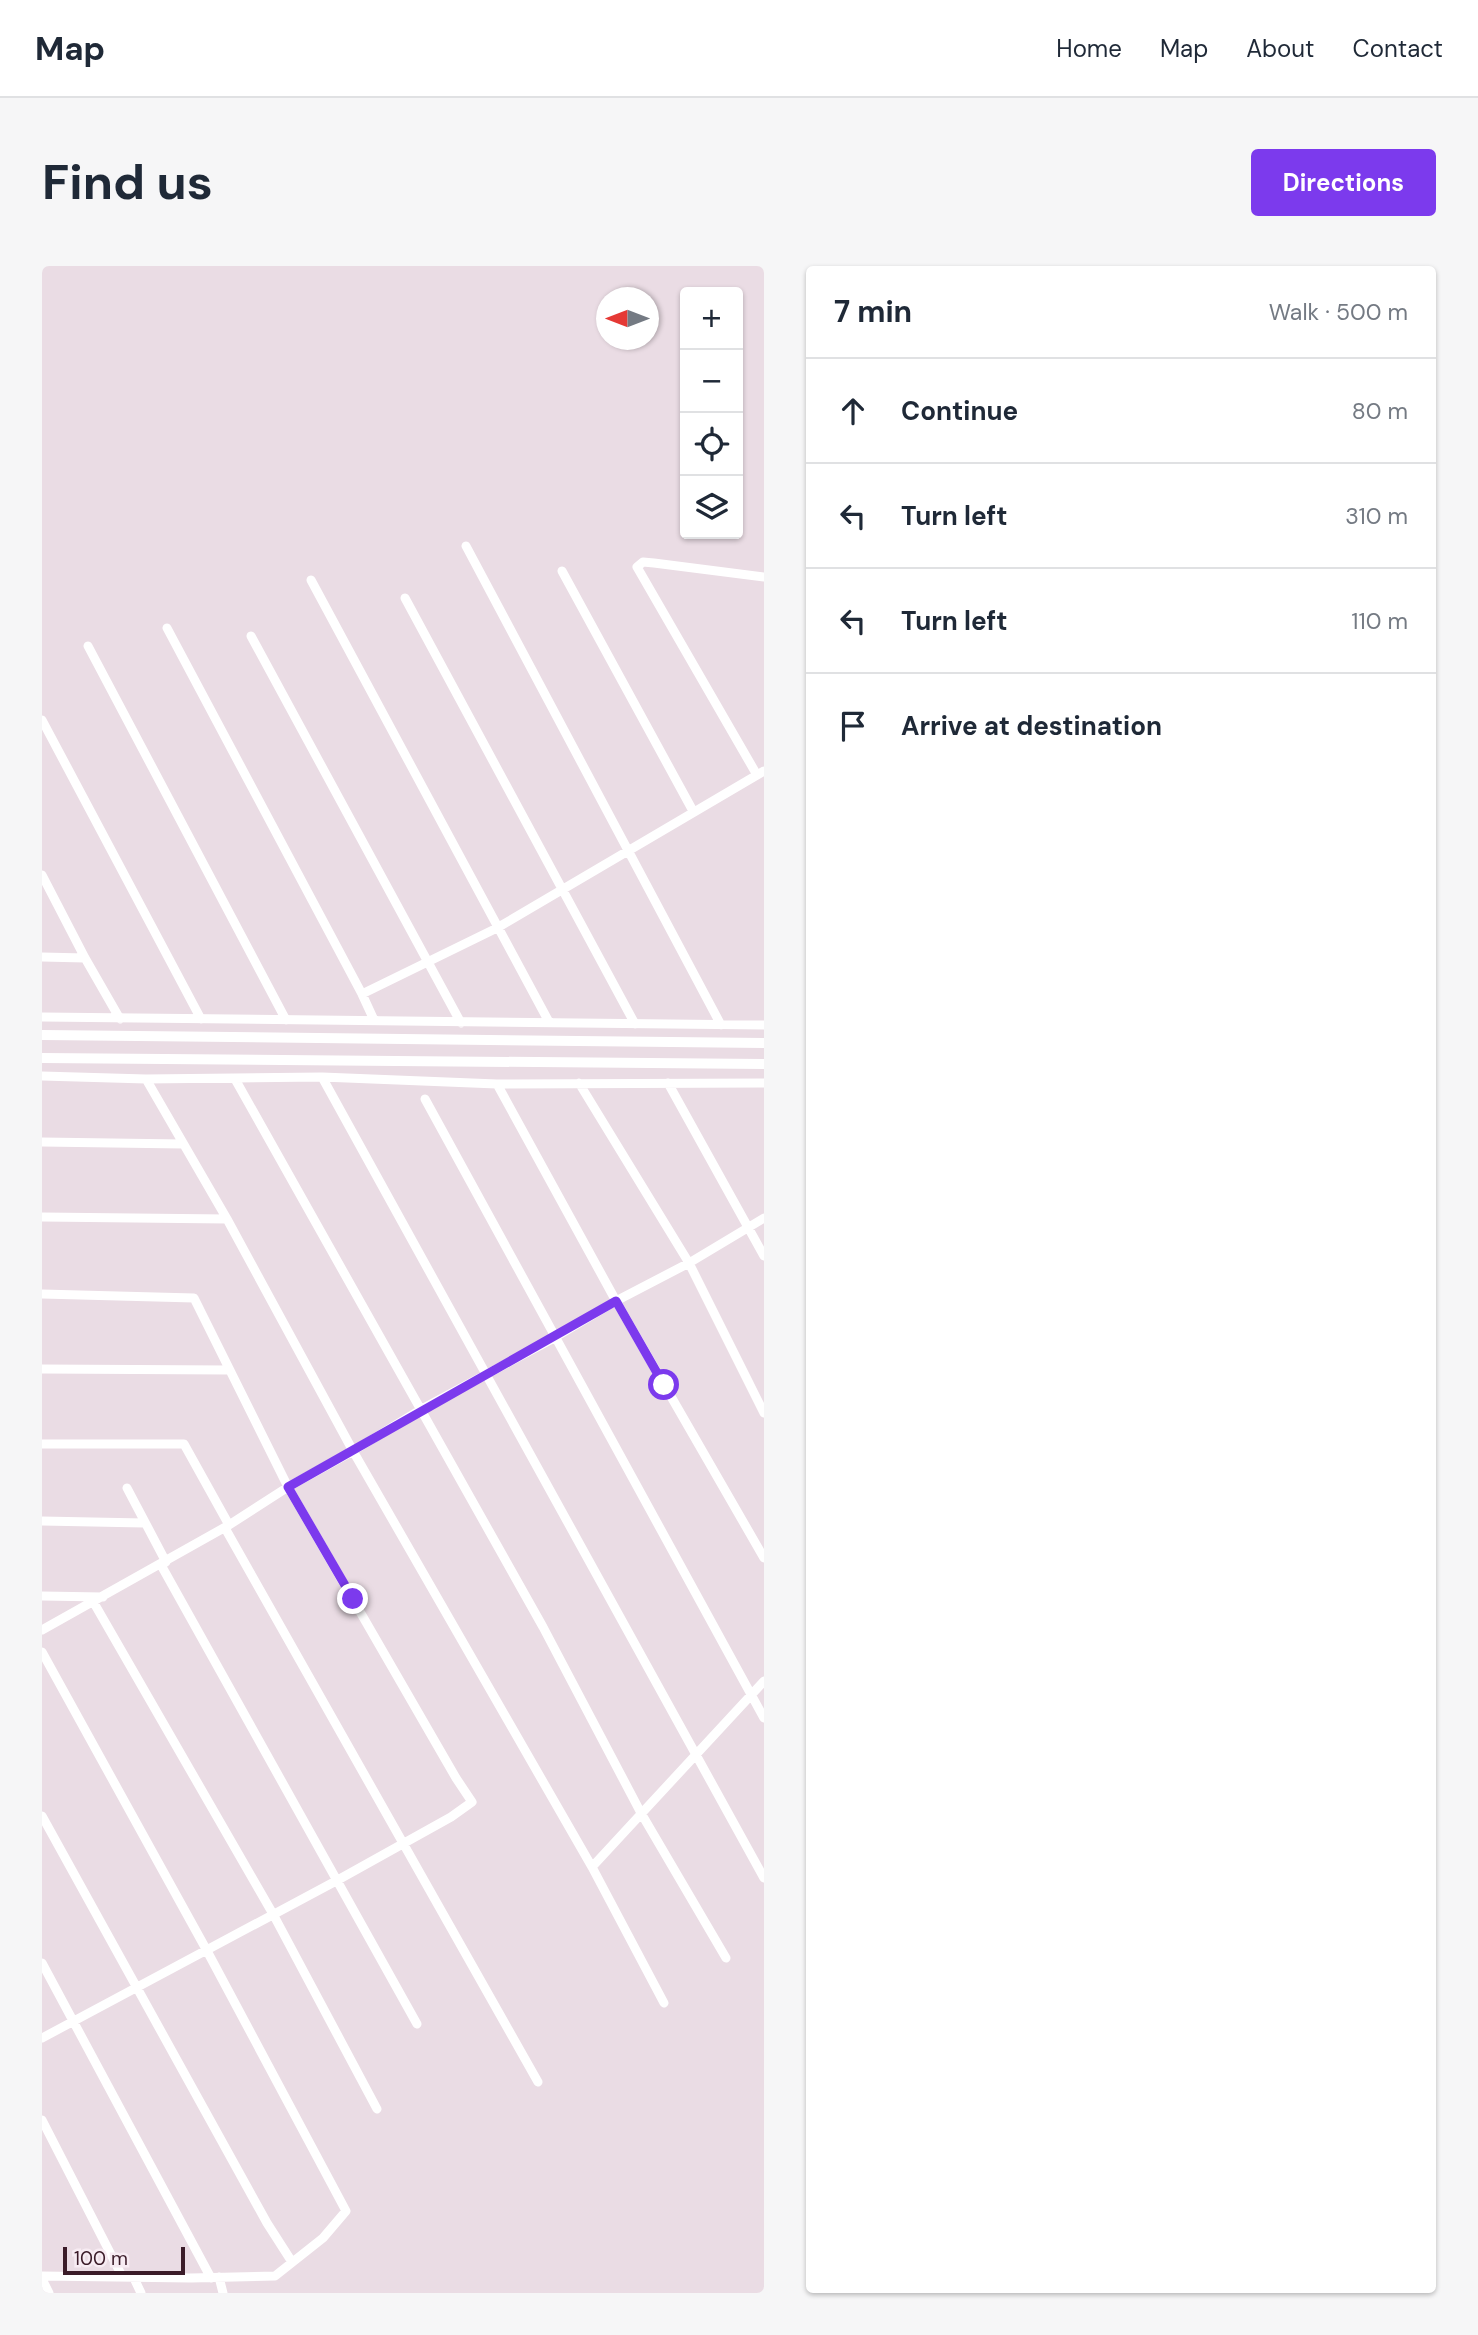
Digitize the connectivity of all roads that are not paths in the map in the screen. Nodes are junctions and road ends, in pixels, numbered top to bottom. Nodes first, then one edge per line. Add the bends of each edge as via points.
1 (466, 545) dead end
2 (562, 571) dead end
3 (764, 577) edge
4 (311, 580) dead end
5 (405, 598) dead end
6 (167, 628) dead end
7 (251, 636) dead end
8 (88, 646) dead end
9 (42, 720) edge
10 (760, 773) edge
11 (693, 811) junction
12 (627, 850) junction
13 (43, 878) edge
14 (563, 891) junction
15 (497, 928) junction
16 (42, 957) edge
17 (85, 958) junction
18 (429, 961) junction
19 (362, 994) junction
20 (42, 1017) edge
21 (120, 1019) junction
22 (201, 1019) junction
23 (286, 1020) junction
24 (374, 1020) junction
25 (549, 1022) junction
26 (461, 1023) junction
27 (635, 1024) junction
28 (722, 1025) junction
29 (764, 1025) edge
30 (42, 1035) edge
31 (764, 1043) edge
32 (42, 1058) edge
33 (764, 1065) edge
34 (42, 1076) edge
35 (322, 1077) junction
36 (146, 1079) junction
37 (235, 1079) junction
38 (579, 1083) junction
39 (668, 1083) junction
40 (764, 1083) edge
41 (497, 1084) junction
42 (425, 1100) dead end
43 (42, 1142) edge
44 (183, 1144) junction
45 (42, 1217) edge
46 (764, 1218) edge
47 (227, 1219) junction
48 (749, 1226) junction
49 (764, 1256) edge
50 (689, 1264) junction
51 (42, 1294) edge
52 (616, 1301) junction
53 (554, 1338) junction
54 (42, 1369) edge
55 (228, 1370) junction
56 (487, 1374) junction
57 (420, 1410) junction
58 (764, 1413) edge
59 (42, 1444) edge
60 (353, 1451) junction
61 (288, 1487) junction
62 (127, 1488) dead end
63 (42, 1521) edge
64 (144, 1522) junction
65 (227, 1527) junction
66 (764, 1558) edge
67 (163, 1563) junction
68 (42, 1596) edge
69 (104, 1597) junction
70 (94, 1603) junction
71 (42, 1630) edge
72 (42, 1652) edge
73 (764, 1681) edge
74 (751, 1694) junction
75 (764, 1718) edge
76 (696, 1754) junction
77 (641, 1813) junction
78 (42, 1816) edge
79 (402, 1843) junction
80 (592, 1867) junction
81 (764, 1878) edge
82 (336, 1881) junction
83 (273, 1914) junction
84 (206, 1949) junction
85 (726, 1958) dead end
86 (42, 1963) edge
87 (137, 1987) junction
88 (664, 2003) dead end
89 (74, 2020) junction
90 (417, 2024) dead end
91 (42, 2038) edge
92 (538, 2082) dead end
93 (377, 2109) dead end
94 (42, 2120) edge
95 (292, 2262) junction
96 (127, 2276) junction
97 (42, 2278) edge
98 (215, 2278) junction
99 (49, 2293) edge
100 (141, 2293) edge
101 (223, 2293) edge

1 - 12 street
2 - 11 street
3 - 10 street via 643,562 637,568
4 - 15 street
5 - 14 street
6 - 19 street
7 - 18 street
8 - 23 street
9 - 22 street
10 - 11 street
11 - 12 street
12 - 14 street
12 - 28 street
13 - 17 street
14 - 15 street
14 - 27 street
15 - 18 street
15 - 25 street
16 - 17 street
17 - 21 street
18 - 19 street
18 - 26 street
19 - 24 street
20 - 21 street
21 - 22 street
22 - 23 street
23 - 24 street
24 - 26 street
25 - 26 street
25 - 27 street
27 - 28 street
28 - 29 street
30 - 31 street
32 - 33 street
34 - 36 street
35 - 37 street
35 - 41 street
35 - 56 street
36 - 37 street
36 - 44 street
37 - 57 street
38 - 39 street
38 - 41 street
38 - 50 street
39 - 40 street
39 - 48 street
41 - 52 street
42 - 53 street
43 - 44 street
44 - 47 street
45 - 47 street
46 - 48 street
47 - 60 street
48 - 49 street
48 - 50 street
50 - 52 street
50 - 58 street
51 - 55 street via 194,1298
52 - 53 street
52 - 66 street
53 - 56 street
53 - 74 street
54 - 55 street
55 - 61 street
56 - 57 street
56 - 76 street
57 - 60 street
57 - 77 street via 543,1627
59 - 65 street via 184,1444
60 - 61 street
60 - 80 street
61 - 65 street
61 - 79 street via 472,1802
62 - 64 street
63 - 64 street
64 - 67 street
65 - 67 street
65 - 79 street
67 - 69 street
67 - 82 street
68 - 69 street
69 - 70 street
70 - 71 street
70 - 83 street
72 - 84 street
73 - 74 street
74 - 75 street
74 - 76 street
76 - 77 street
76 - 81 street
77 - 80 street
77 - 85 street
78 - 87 street
79 - 82 street
79 - 92 street
80 - 88 street
82 - 83 street
82 - 90 street
83 - 84 street
83 - 93 street
84 - 87 street
84 - 95 street via 346,2211 323,2238
86 - 89 street
87 - 89 street
87 - 95 street
89 - 91 street
89 - 98 street
94 - 96 street
95 - 98 street via 275,2276
96 - 97 street
96 - 98 street
96 - 100 street
97 - 99 street
98 - 101 street

